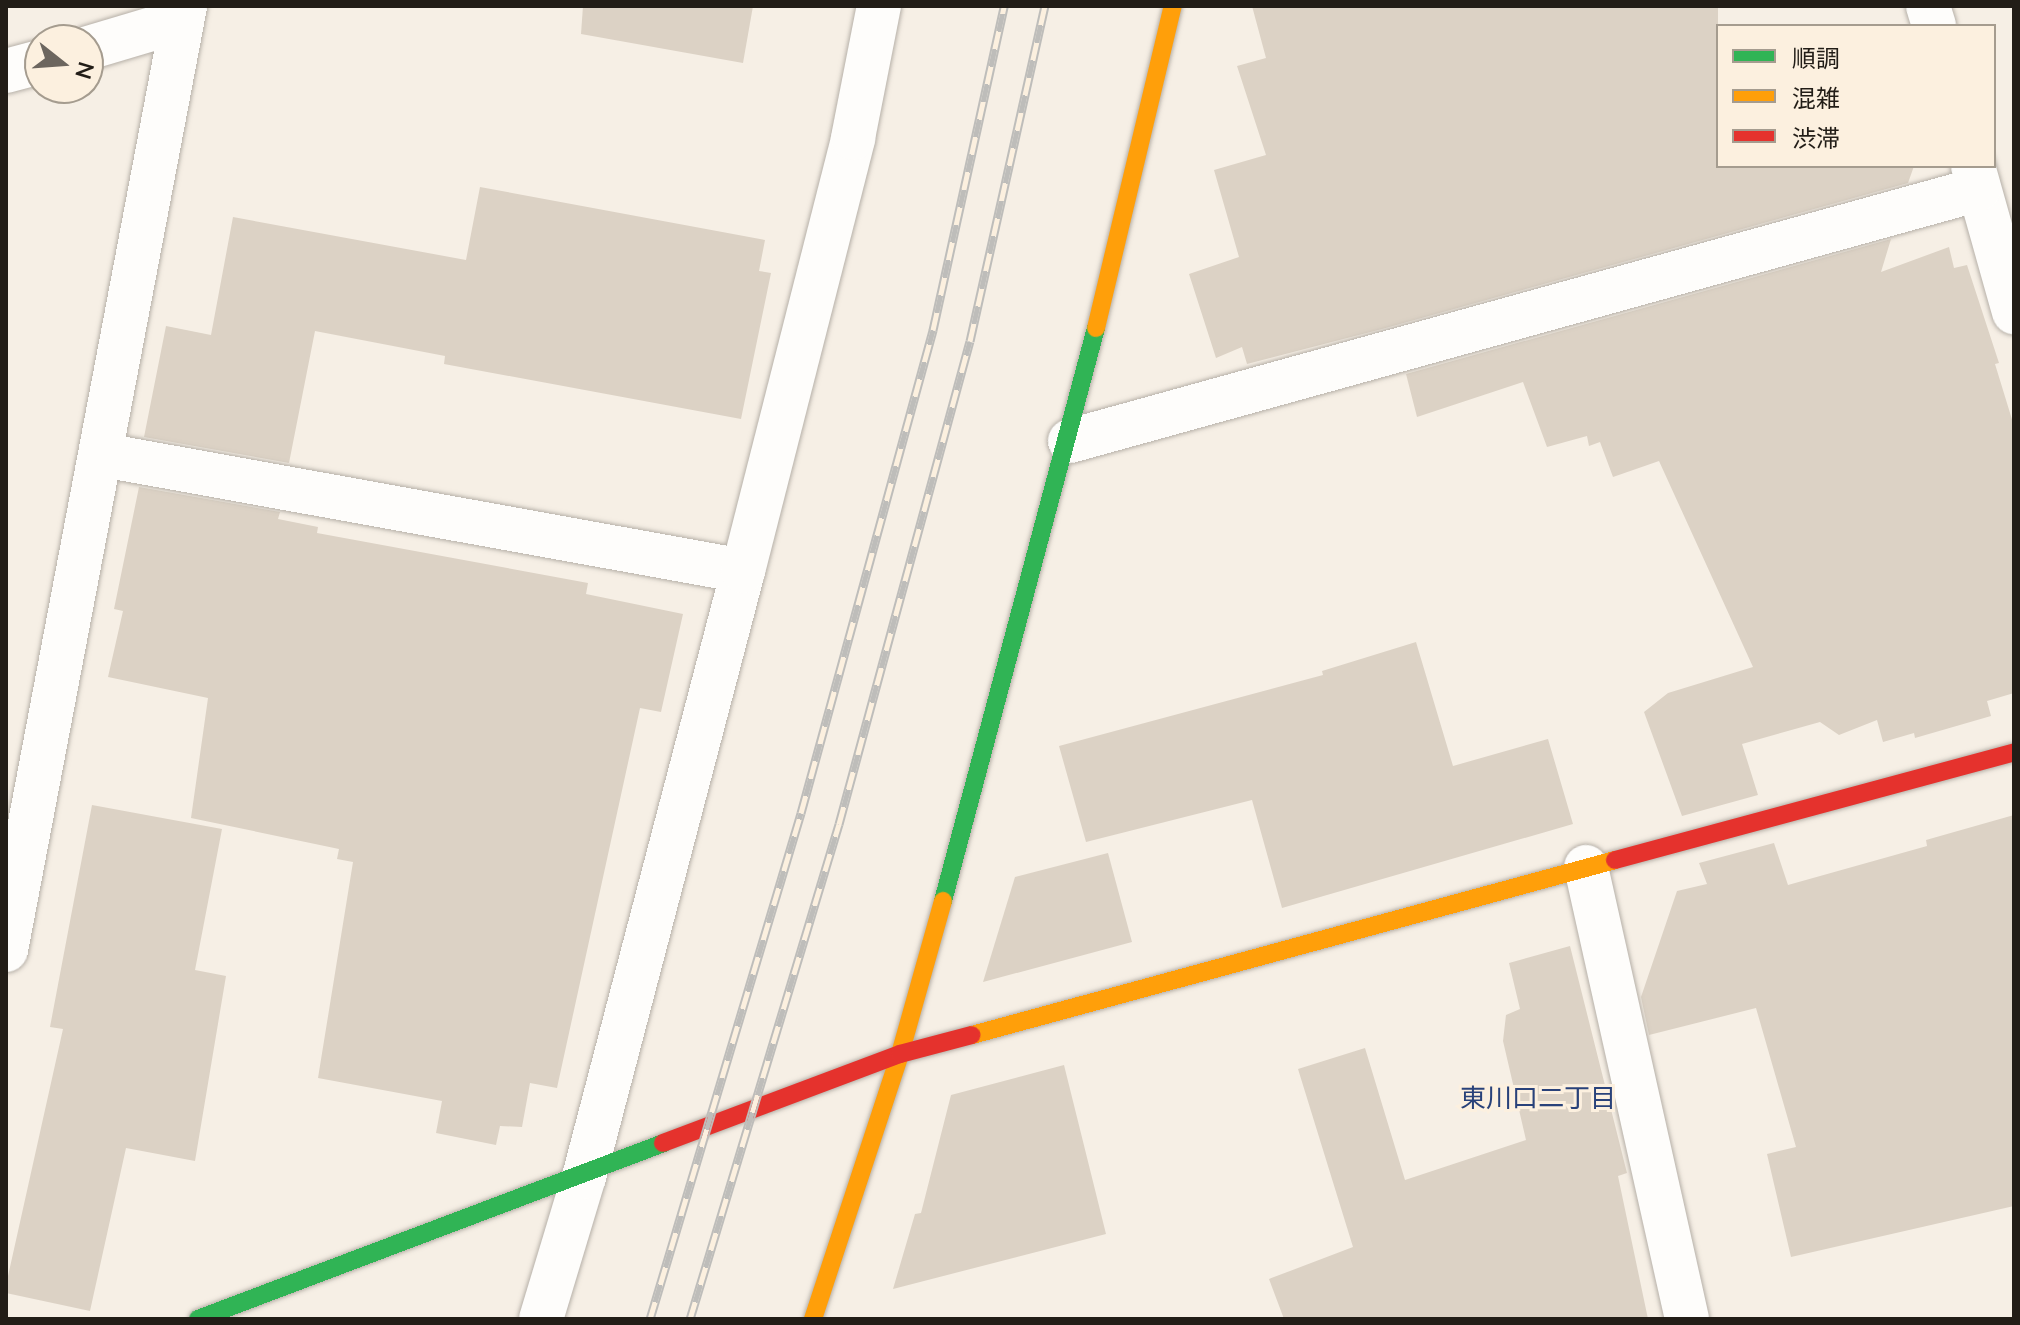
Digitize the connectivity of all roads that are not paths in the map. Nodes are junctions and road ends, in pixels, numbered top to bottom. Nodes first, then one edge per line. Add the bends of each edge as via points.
1 (879, 6) edge
2 (1173, 6) edge
3 (184, 13) edge
4 (104, 42) edge
5 (1976, 178) edge
6 (2014, 312) edge
7 (1070, 441) junction
8 (103, 455) junction
9 (743, 571) junction
10 (2014, 752) edge
11 (1586, 867) junction
12 (7, 940) edge
13 (900, 1054) junction
14 (584, 1177) junction
15 (198, 1319) edge
16 (541, 1319) edge
17 (813, 1319) edge
18 (1687, 1319) edge

1 - 9 street via 853,138
2 - 7 street
3 - 4 street
3 - 8 street
5 - 6 street
5 - 7 street
7 - 13 street
8 - 9 street
8 - 12 street
9 - 14 street
10 - 11 street
11 - 13 street
11 - 18 street
13 - 14 street
13 - 17 street
14 - 15 street
14 - 16 street

